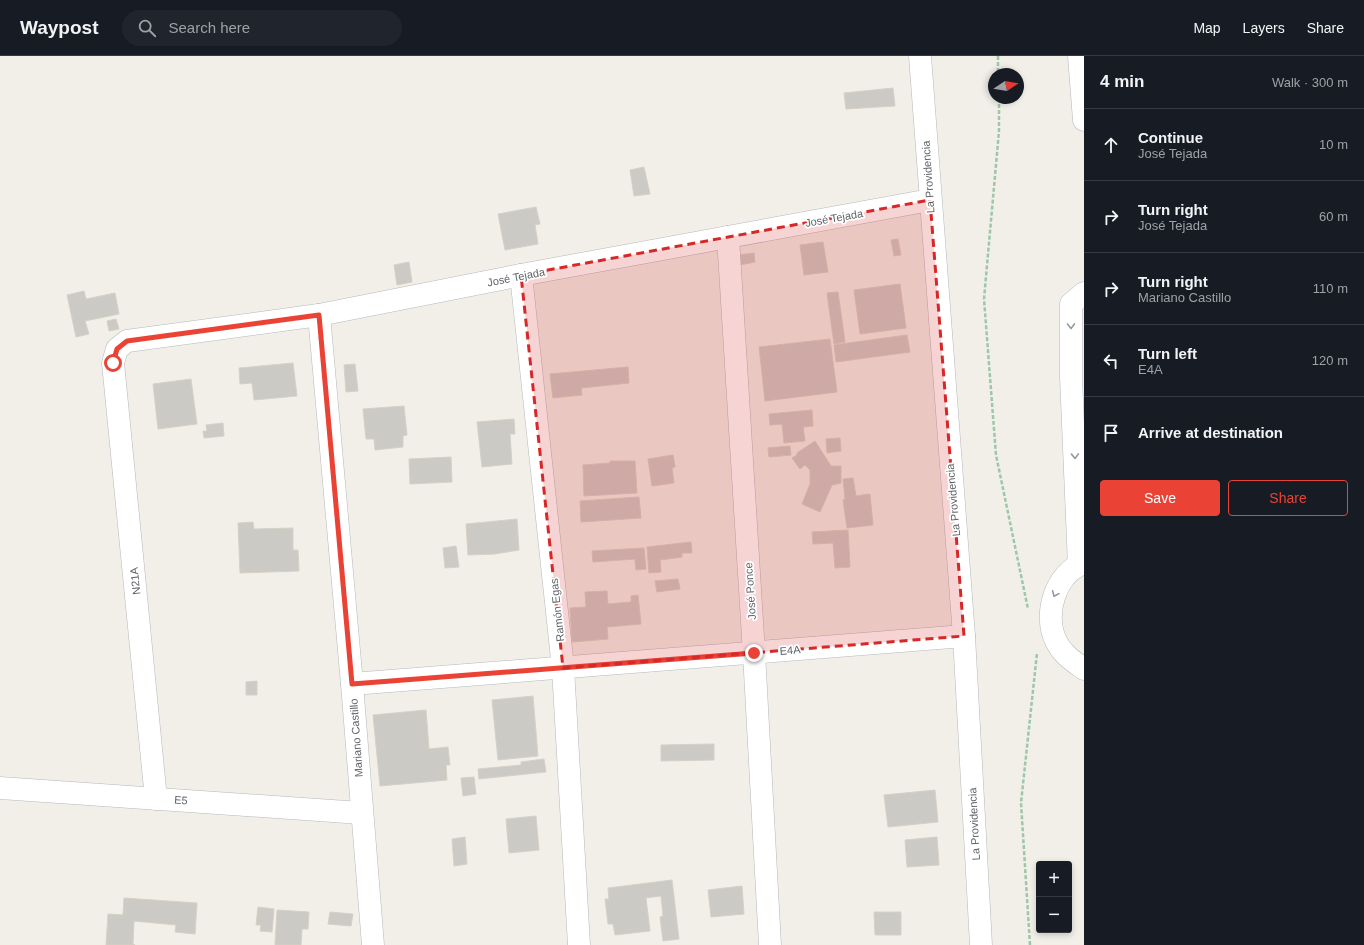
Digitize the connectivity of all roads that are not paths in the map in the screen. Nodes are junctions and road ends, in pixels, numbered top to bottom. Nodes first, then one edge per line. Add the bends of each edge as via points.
1 (920, 56) edge
2 (1079, 56) edge
3 (1084, 120) edge
4 (930, 200) junction
5 (728, 237) junction
6 (522, 275) junction
7 (1084, 293) edge
8 (319, 315) junction
9 (113, 363) joint
10 (1082, 564) edge
11 (964, 636) junction
12 (754, 653) junction
13 (563, 668) junction
14 (1084, 669) edge
15 (352, 684) junction
16 (0, 788) edge
17 (156, 799) junction
18 (362, 813) junction
19 (373, 945) edge
20 (579, 945) edge
21 (770, 945) edge
22 (980, 945) edge

1 - 4 street, La Providencia
2 - 3 street
4 - 5 street, José Tejada
4 - 11 street, La Providencia
5 - 6 street, José Tejada
5 - 12 street, José Ponce
6 - 8 street, José Tejada
6 - 13 street, Ramón Egas
7 -> 10 street via 1071,304 1072,377
8 - 9 street, José Tejada via 127,341 117,349
8 - 15 street, Mariano Castillo
9 - 17 street, N21A
10 -> 14 street via 1063,579 1053,598 1050,620 1056,641 1069,658
11 - 12 street, E4A
11 - 22 street, La Providencia
12 - 13 street, E4A
12 - 21 street, José Ponce
13 - 15 street, E4A
13 - 20 street, Ramón Egas
15 - 18 street, Mariano Castillo
16 - 17 street, E5
17 - 18 street, E5
18 - 19 street, Mariano Castillo

